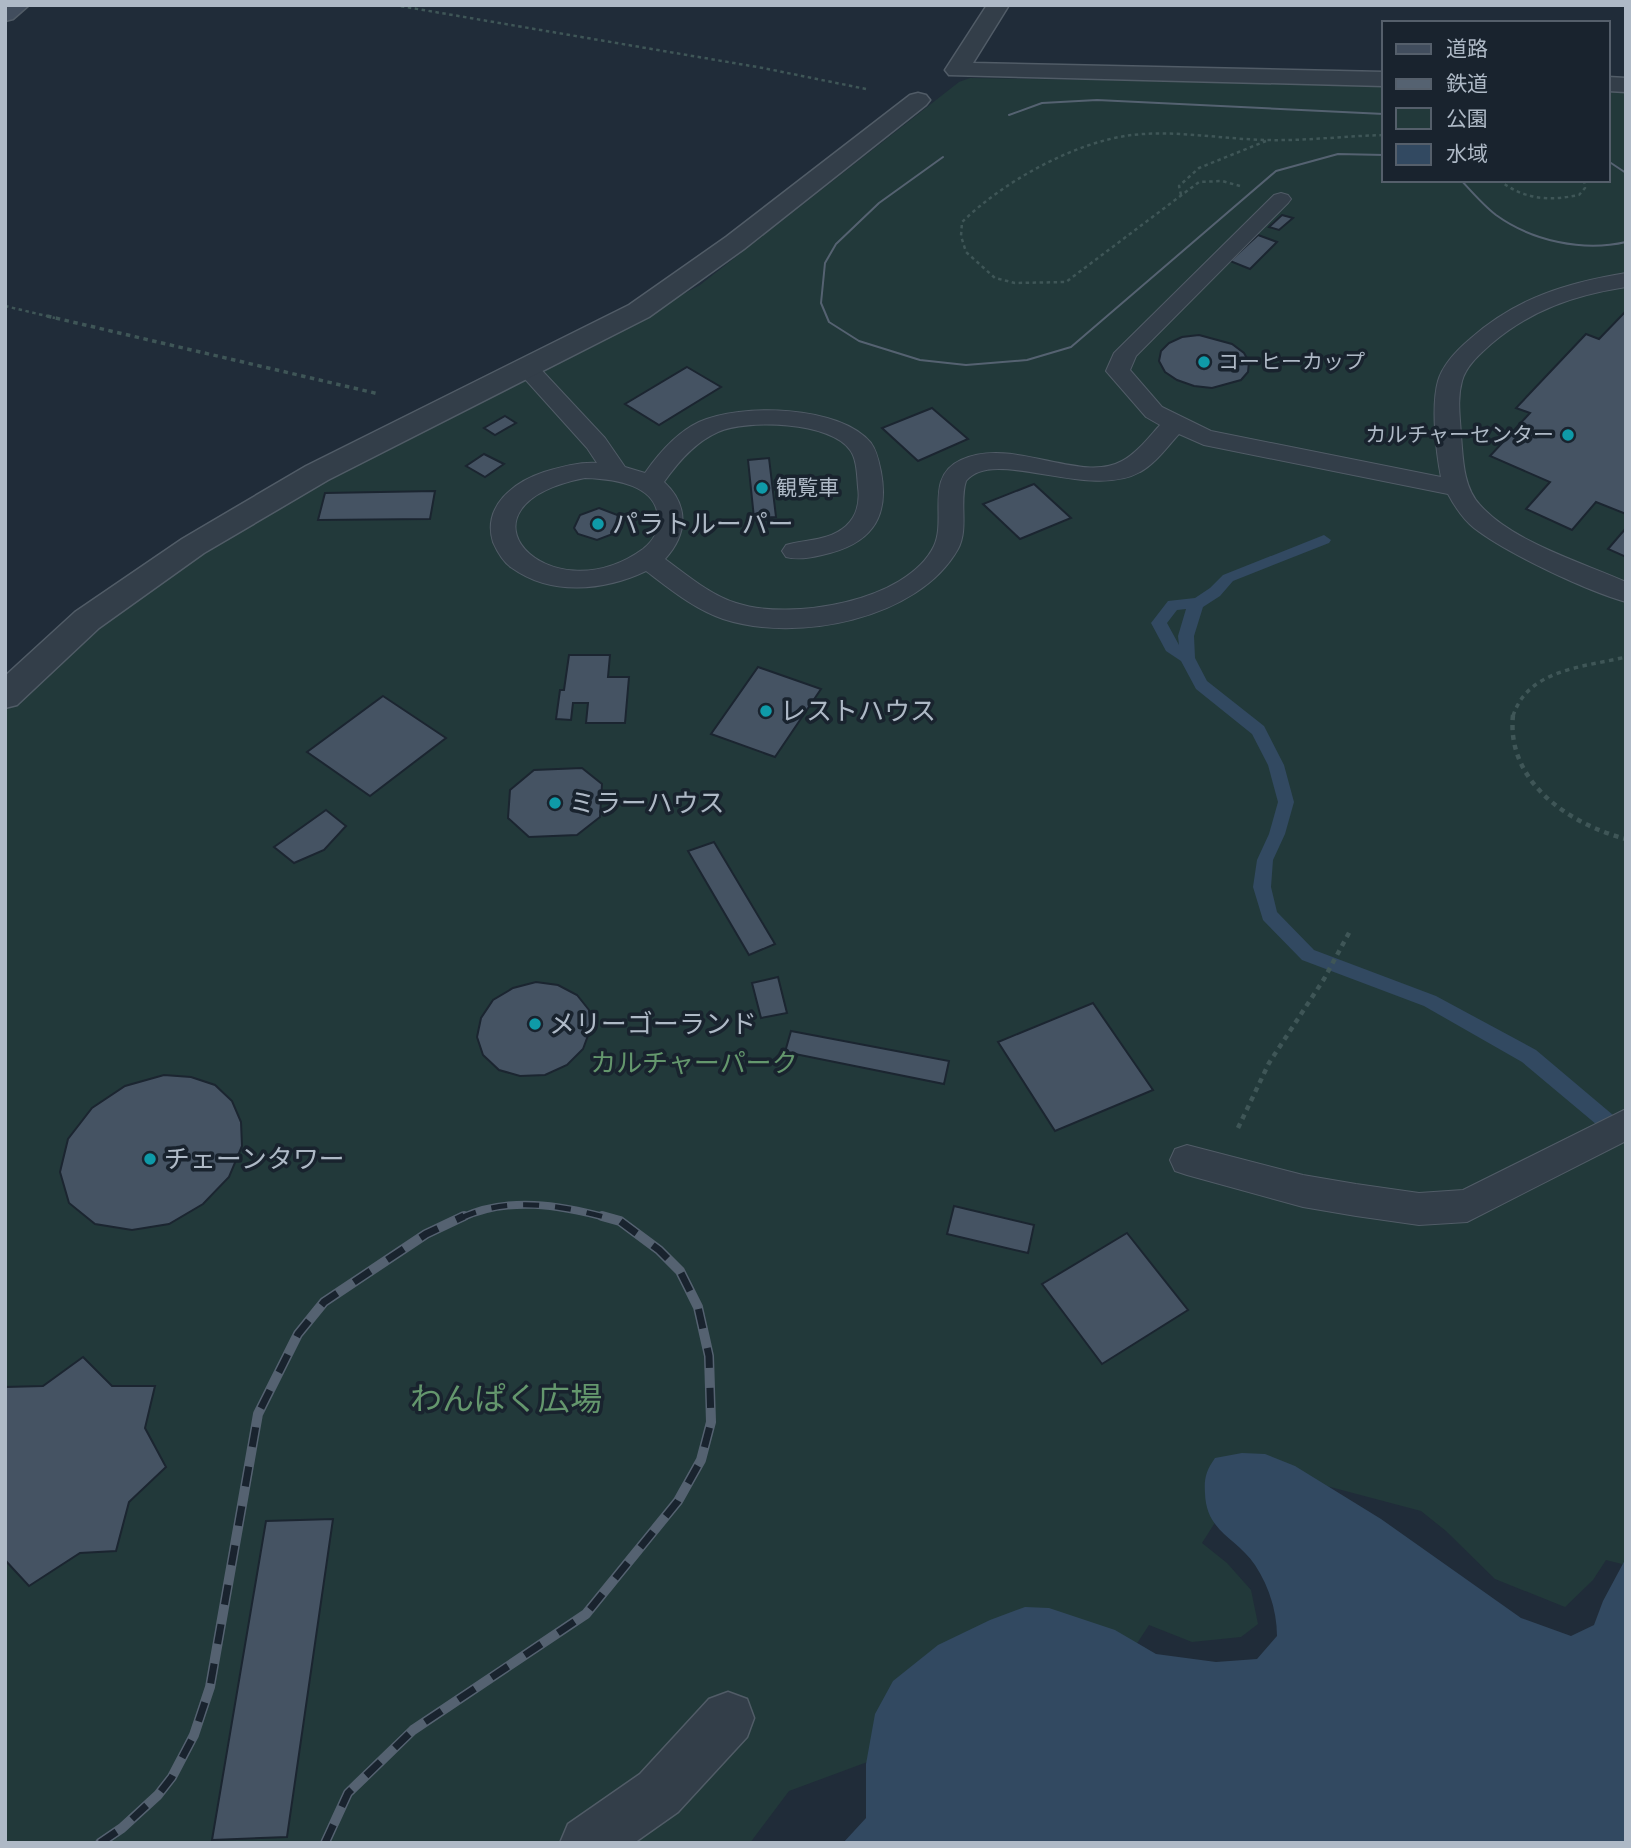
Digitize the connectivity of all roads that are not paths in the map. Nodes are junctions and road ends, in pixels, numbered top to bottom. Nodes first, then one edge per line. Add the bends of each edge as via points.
1 (18, 5) edge
2 (998, 5) edge
3 (5, 14) edge
4 (1382, 79) edge
5 (918, 100) road end
6 (1281, 199) road end
7 (1626, 281) edge
8 (527, 368) junction
9 (1175, 424) junction
10 (615, 471) junction
11 (649, 485) junction
12 (1455, 488) junction
13 (795, 551) dead end
14 (647, 559) junction
15 (1626, 593) edge
16 (5, 696) edge
17 (1626, 1124) edge
18 (1203, 1164) road end
19 (728, 1718) dead end
20 (587, 1843) edge

1 - 3 street
2 - 4 street via 957,70
5 - 8 street via 735,243 639,311
6 - 9 lane via 1120,363 1118,371 1133,391 1154,412
7 - 12 lane via 1584,286 1541,300 1505,319 1469,352 1452,373 1448,402
8 - 10 lane via 596,443
8 - 16 street via 317,473 193,546 87,620
9 - 12 lane via 1204,437
9 - 14 lane via 1130,467 1110,473 1010,461 970,465 954,481 948,545 933,570 893,597 866,608 793,619 735,613 704,600
10 - 11 lane
10 - 14 lane via 556,475 530,487 511,504 503,523 505,544 520,561 543,573 574,579 606,576
11 - 13 lane via 685,441 721,421 795,419 848,434 862,448 872,487 867,520 845,541 824,549
11 - 14 lane via 661,493 671,512 670,531
12 - 15 lane via 1472,513 1499,534
17 - 18 lane via 1467,1206 1419,1209 1369,1202 1303,1191
19 - 20 street via 659,1793

